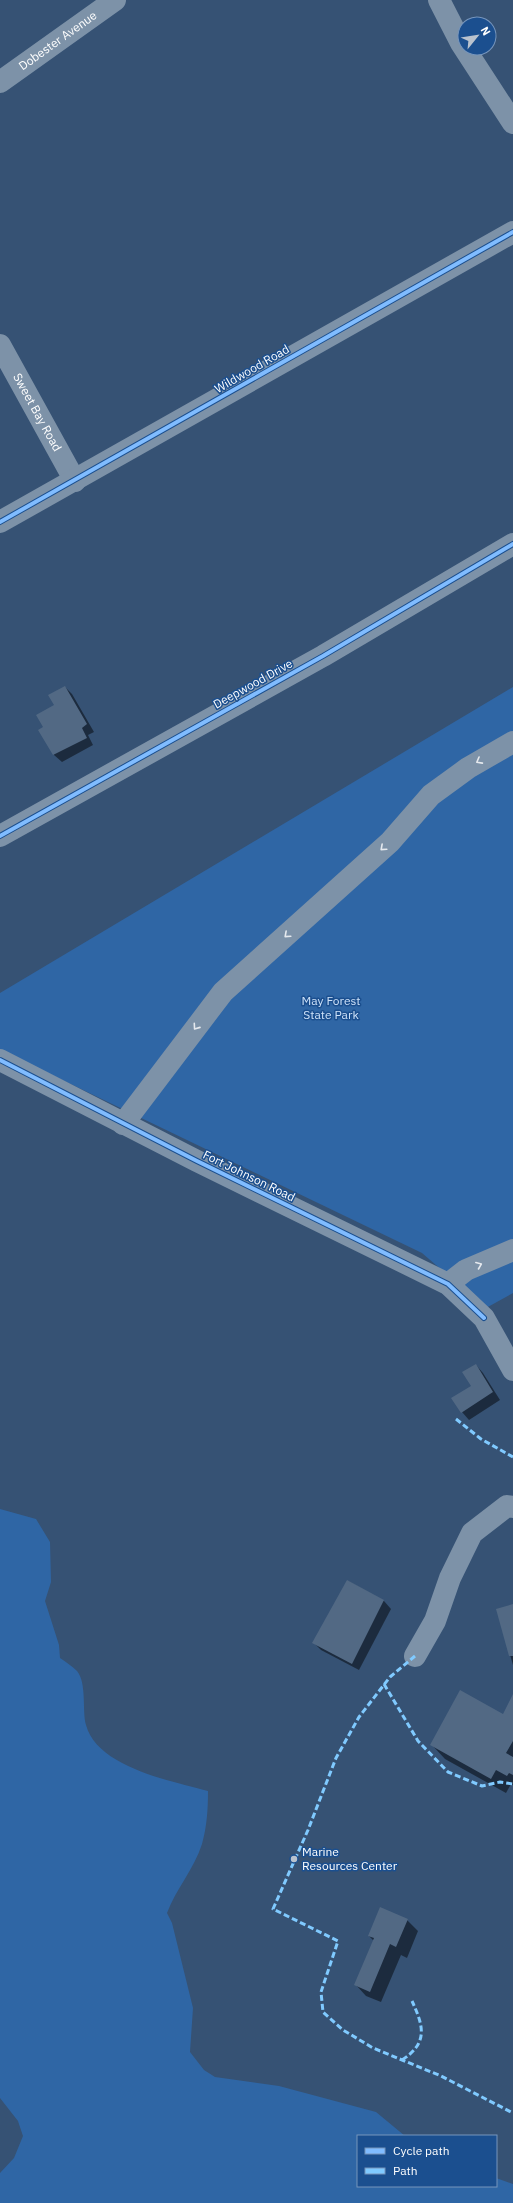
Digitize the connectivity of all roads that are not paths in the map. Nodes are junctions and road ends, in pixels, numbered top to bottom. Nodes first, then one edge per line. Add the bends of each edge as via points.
1 (115, 0) edge
2 (439, 0) edge
3 (0, 82) edge
4 (513, 123) edge
5 (513, 232) edge
6 (0, 345) edge
7 (75, 481) junction
8 (0, 522) edge
9 (513, 544) edge
10 (513, 742) edge
11 (0, 836) edge
12 (0, 1060) edge
13 (123, 1124) junction
14 (513, 1250) edge
15 (448, 1284) junction
16 (513, 1370) edge
17 (513, 1507) edge
18 (415, 1656) dead end

1 - 3 street, Dobester Avenue
2 - 4 street via 461,43
5 - 7 street, Wildwood Road
6 - 7 street, Sweet Bay Road
7 - 8 street, Wildwood Road
9 - 11 street, Deepwood Drive via 323,656
10 -> 13 street via 468,768 431,795 390,842 223,992
12 - 13 street, Fort Johnson Road
13 - 15 street, Fort Johnson Road
15 -> 14 street via 466,1270
15 - 16 street, Fort Johnson Road via 484,1318
17 - 18 street via 507,1506 472,1533 450,1578 435,1621

